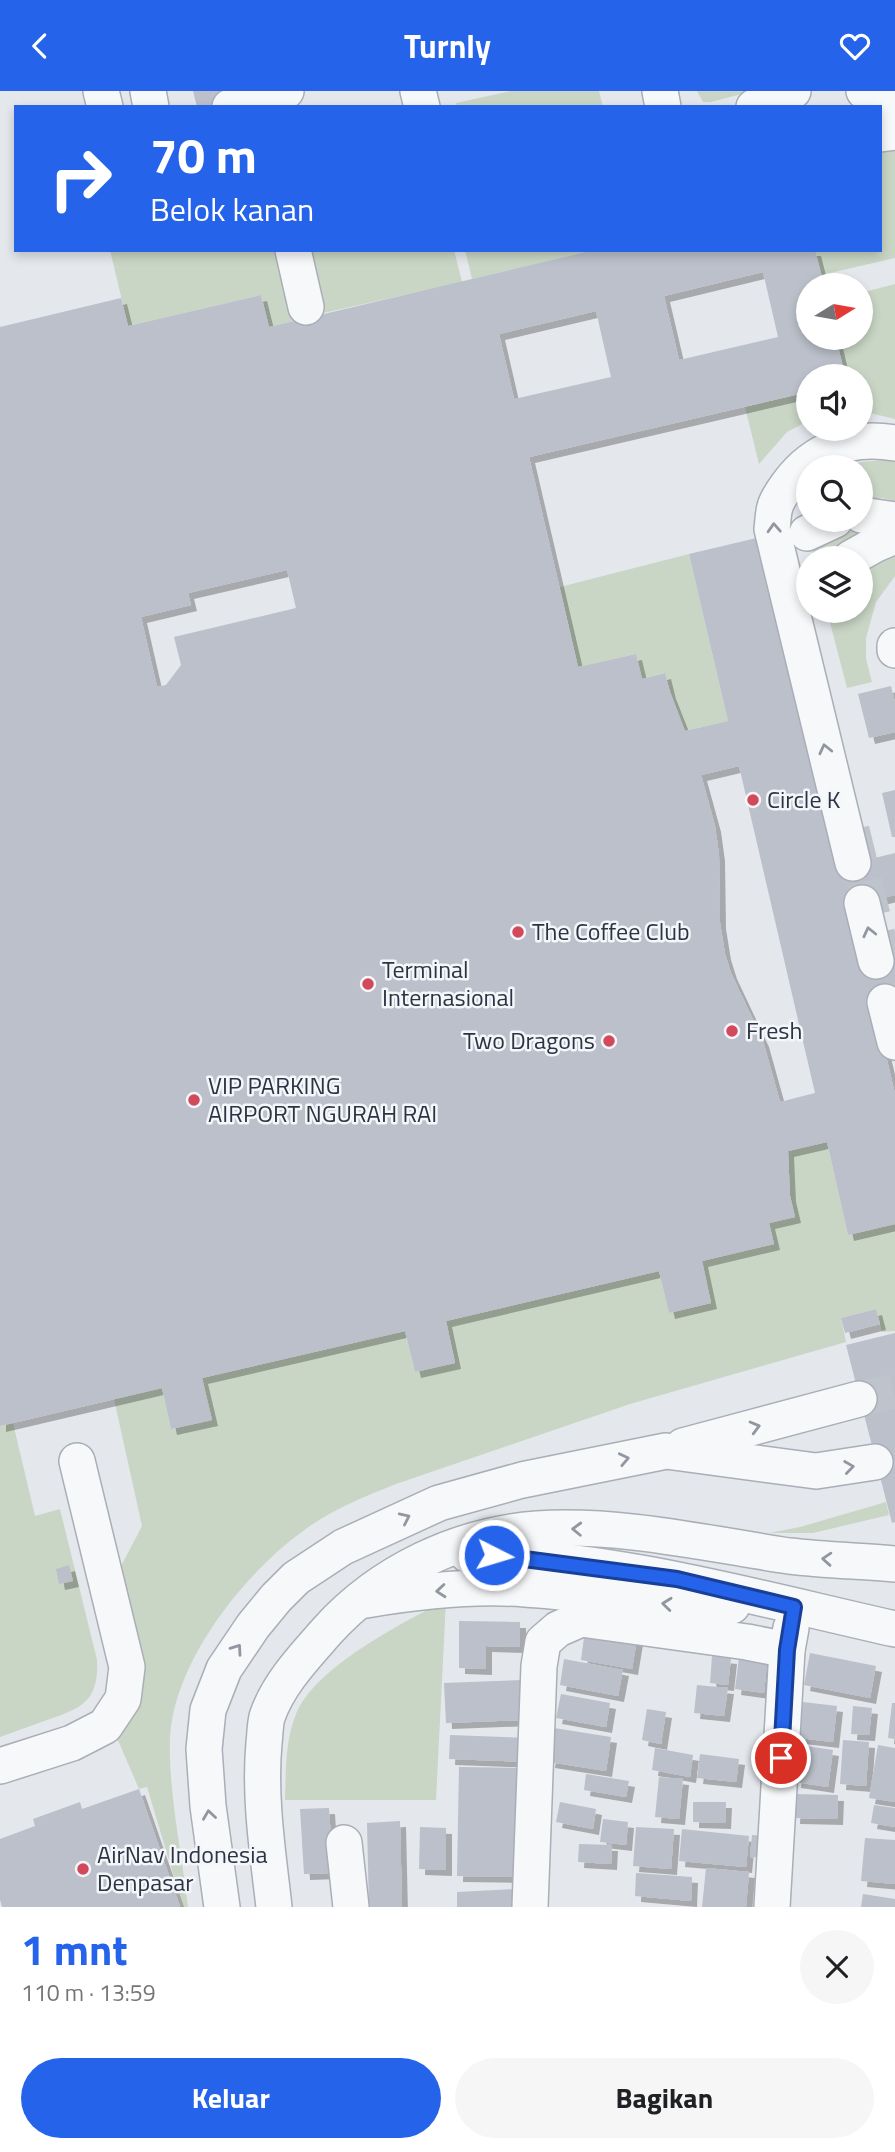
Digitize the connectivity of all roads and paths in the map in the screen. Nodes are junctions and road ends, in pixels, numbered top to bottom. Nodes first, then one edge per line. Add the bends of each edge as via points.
1 (286, 91) edge
2 (793, 91) edge
3 (864, 91) edge
4 (895, 103) edge
5 (239, 105) edge
6 (763, 105) edge
7 (293, 252) edge
8 (306, 307) dead end
9 (895, 443) edge
10 (873, 517) edge
11 (895, 520) edge
12 (895, 536) edge
13 (872, 546) edge
14 (853, 863) tunnel mouth
15 (862, 903) dead end
16 (876, 961) dead end
17 (886, 1002) dead end
18 (895, 1042) edge
19 (859, 1399) tunnel mouth
20 (666, 1451) junction
21 (77, 1461) dead end
22 (875, 1462) dead end
23 (343, 1547) junction
24 (431, 1554) junction
25 (895, 1564) edge
26 (359, 1601) junction
27 (789, 1605) junction
28 (895, 1629) edge
29 (787, 1650) junction
30 (0, 1766) edge
31 (344, 1843) dead end
32 (222, 1907) edge
33 (274, 1907) edge
34 (351, 1907) edge
35 (530, 1907) edge
36 (772, 1907) edge

1 - 5 street
2 - 6 street
3 - 4 street
7 - 8 street
14 -> 9 street via 772,529 774,507 798,471 817,455 850,442
10 - 11 street
12 - 13 street
16 -> 15 street
17 - 18 street
20 -> 19 street
20 -> 22 street via 816,1471
23 -> 20 street via 439,1503 522,1480
21 - 30 street via 127,1667 123,1699 105,1726
23 - 24 street via 402,1556
32 -> 23 street via 208,1806 208,1710 224,1669 276,1598 296,1578
25 -> 24 street via 562,1529 487,1538
24 - 26 street
24 - 27 street via 494,1555 677,1579
27 -> 26 street via 694,1607 488,1587
26 - 33 street via 308,1653 280,1689 267,1718 262,1771
27 - 28 street
27 - 29 street
29 - 35 street via 581,1619 543,1641 538,1665
29 - 36 street
31 - 34 street

